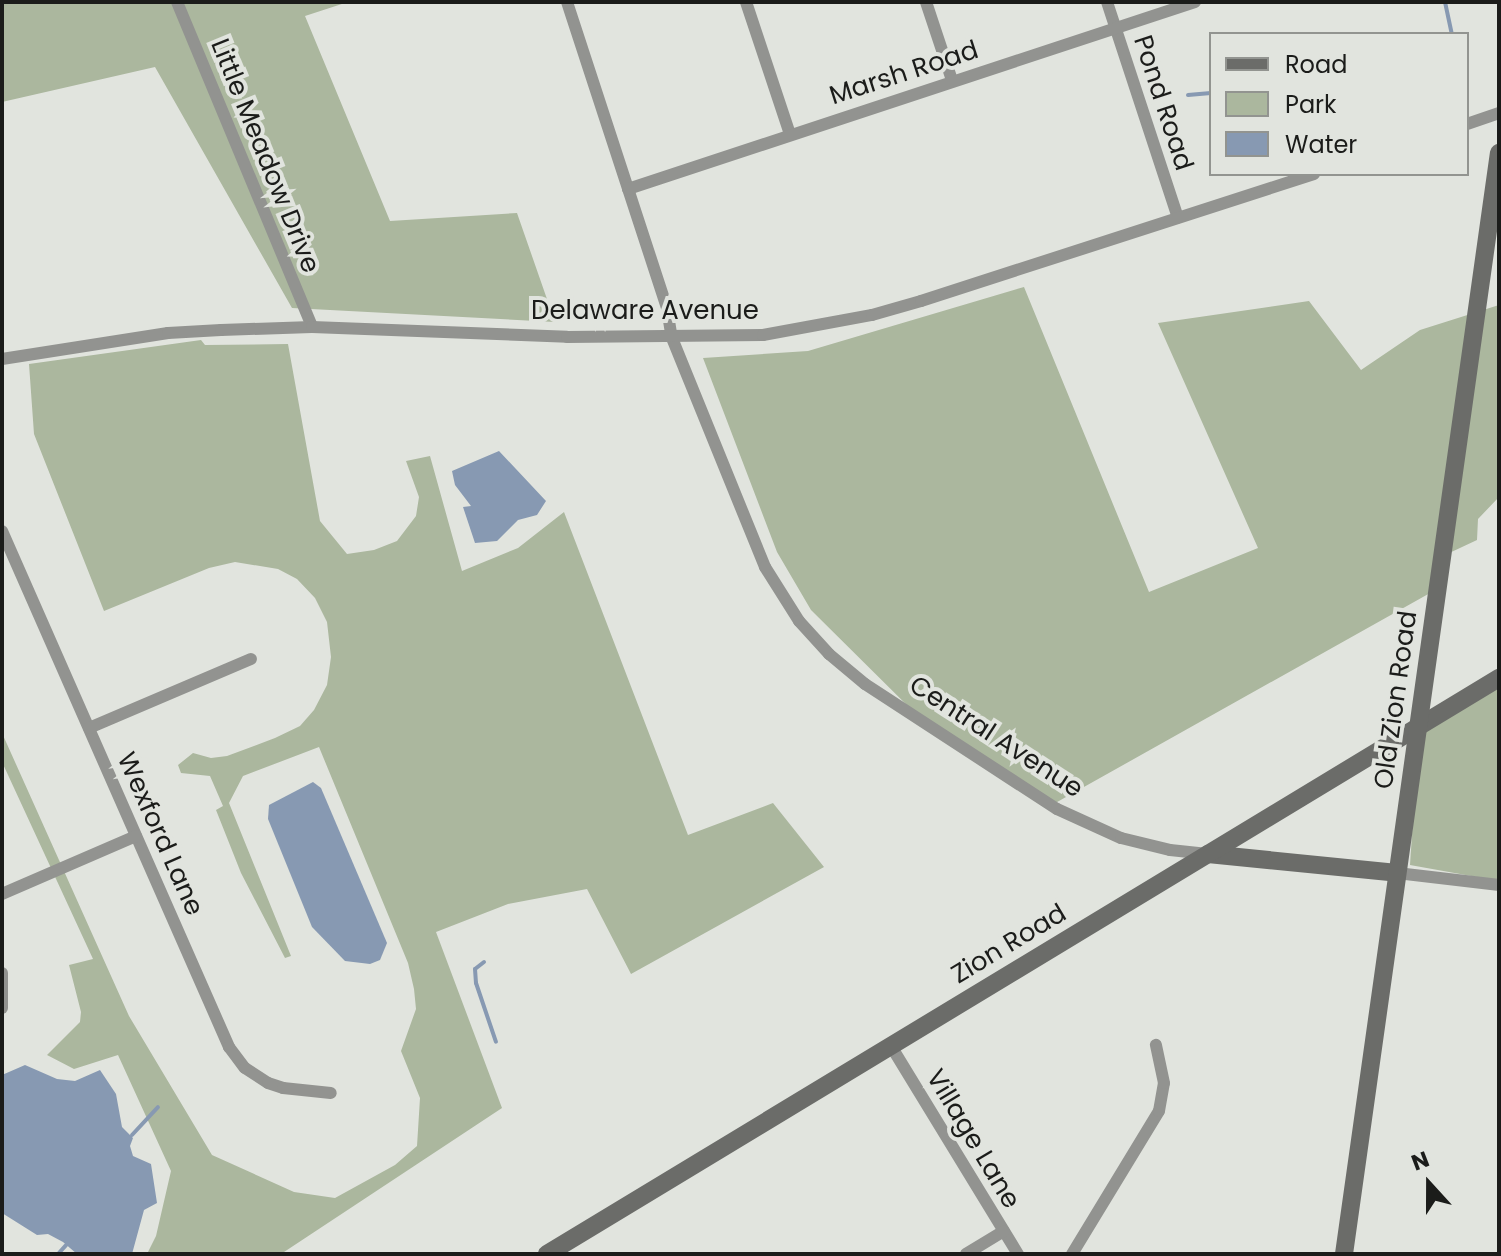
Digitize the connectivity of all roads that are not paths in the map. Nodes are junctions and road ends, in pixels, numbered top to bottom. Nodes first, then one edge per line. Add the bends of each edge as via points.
1 (177, 2) edge
2 (567, 2) edge
3 (746, 2) edge
4 (926, 2) edge
5 (1107, 2) edge
6 (1195, 2) edge
7 (1115, 26) junction
8 (952, 80) junction
9 (1499, 113) edge
10 (1469, 123) edge
11 (790, 134) junction
12 (1499, 153) edge
13 (1308, 176) edge
14 (628, 189) junction
15 (1178, 218) junction
16 (312, 327) junction
17 (672, 338) junction
18 (2, 359) edge
19 (2, 531) edge
20 (251, 659) dead end
21 (1499, 678) edge
22 (1419, 727) junction
23 (89, 728) junction
24 (136, 836) junction
25 (1208, 854) junction
26 (1397, 873) junction
27 (1499, 885) edge
28 (2, 894) edge
29 (2, 973) edge
30 (2, 1008) edge
31 (1156, 1045) dead end
32 (891, 1046) junction
33 (331, 1093) dead end
34 (1004, 1231) junction
35 (547, 1254) edge
36 (966, 1254) edge
37 (1018, 1254) edge
38 (1072, 1254) edge
39 (1344, 1254) edge

1 - 16 street, Little Meadow Drive
2 - 14 street
3 - 11 street
4 - 8 street
5 - 7 street, Pond Road
6 - 7 street, Marsh Road
7 - 8 street, Marsh Road
7 - 15 street, Pond Road
8 - 11 street, Marsh Road
9 - 10 street
11 - 14 street, Marsh Road
12 - 22 street, Old Zion Road
13 - 15 street, Delaware Avenue
14 - 17 street
15 - 17 street, Delaware Avenue via 872,315 763,335
16 - 17 street, Delaware Avenue
16 - 18 street, Delaware Avenue via 168,333
17 - 25 street, Central Avenue via 765,567 799,621 829,654 888,699 1068,815 1136,842
19 - 23 street, Wexford Lane
20 - 23 street
21 - 22 street, Zion Road
22 - 25 street, Zion Road
22 - 26 street, Old Zion Road
23 - 24 street, Wexford Lane
24 - 28 street
24 - 33 street, Wexford Lane via 237,1059 254,1075 283,1088
25 - 26 street, Central Avenue
25 - 32 street, Zion Road
26 - 27 street, Central Avenue
26 - 39 street, Old Zion Road
29 - 30 street
31 - 38 street via 1164,1083 1159,1111
32 - 34 street, Village Lane
32 - 35 street, Zion Road
34 - 36 street
34 - 37 street, Village Lane

